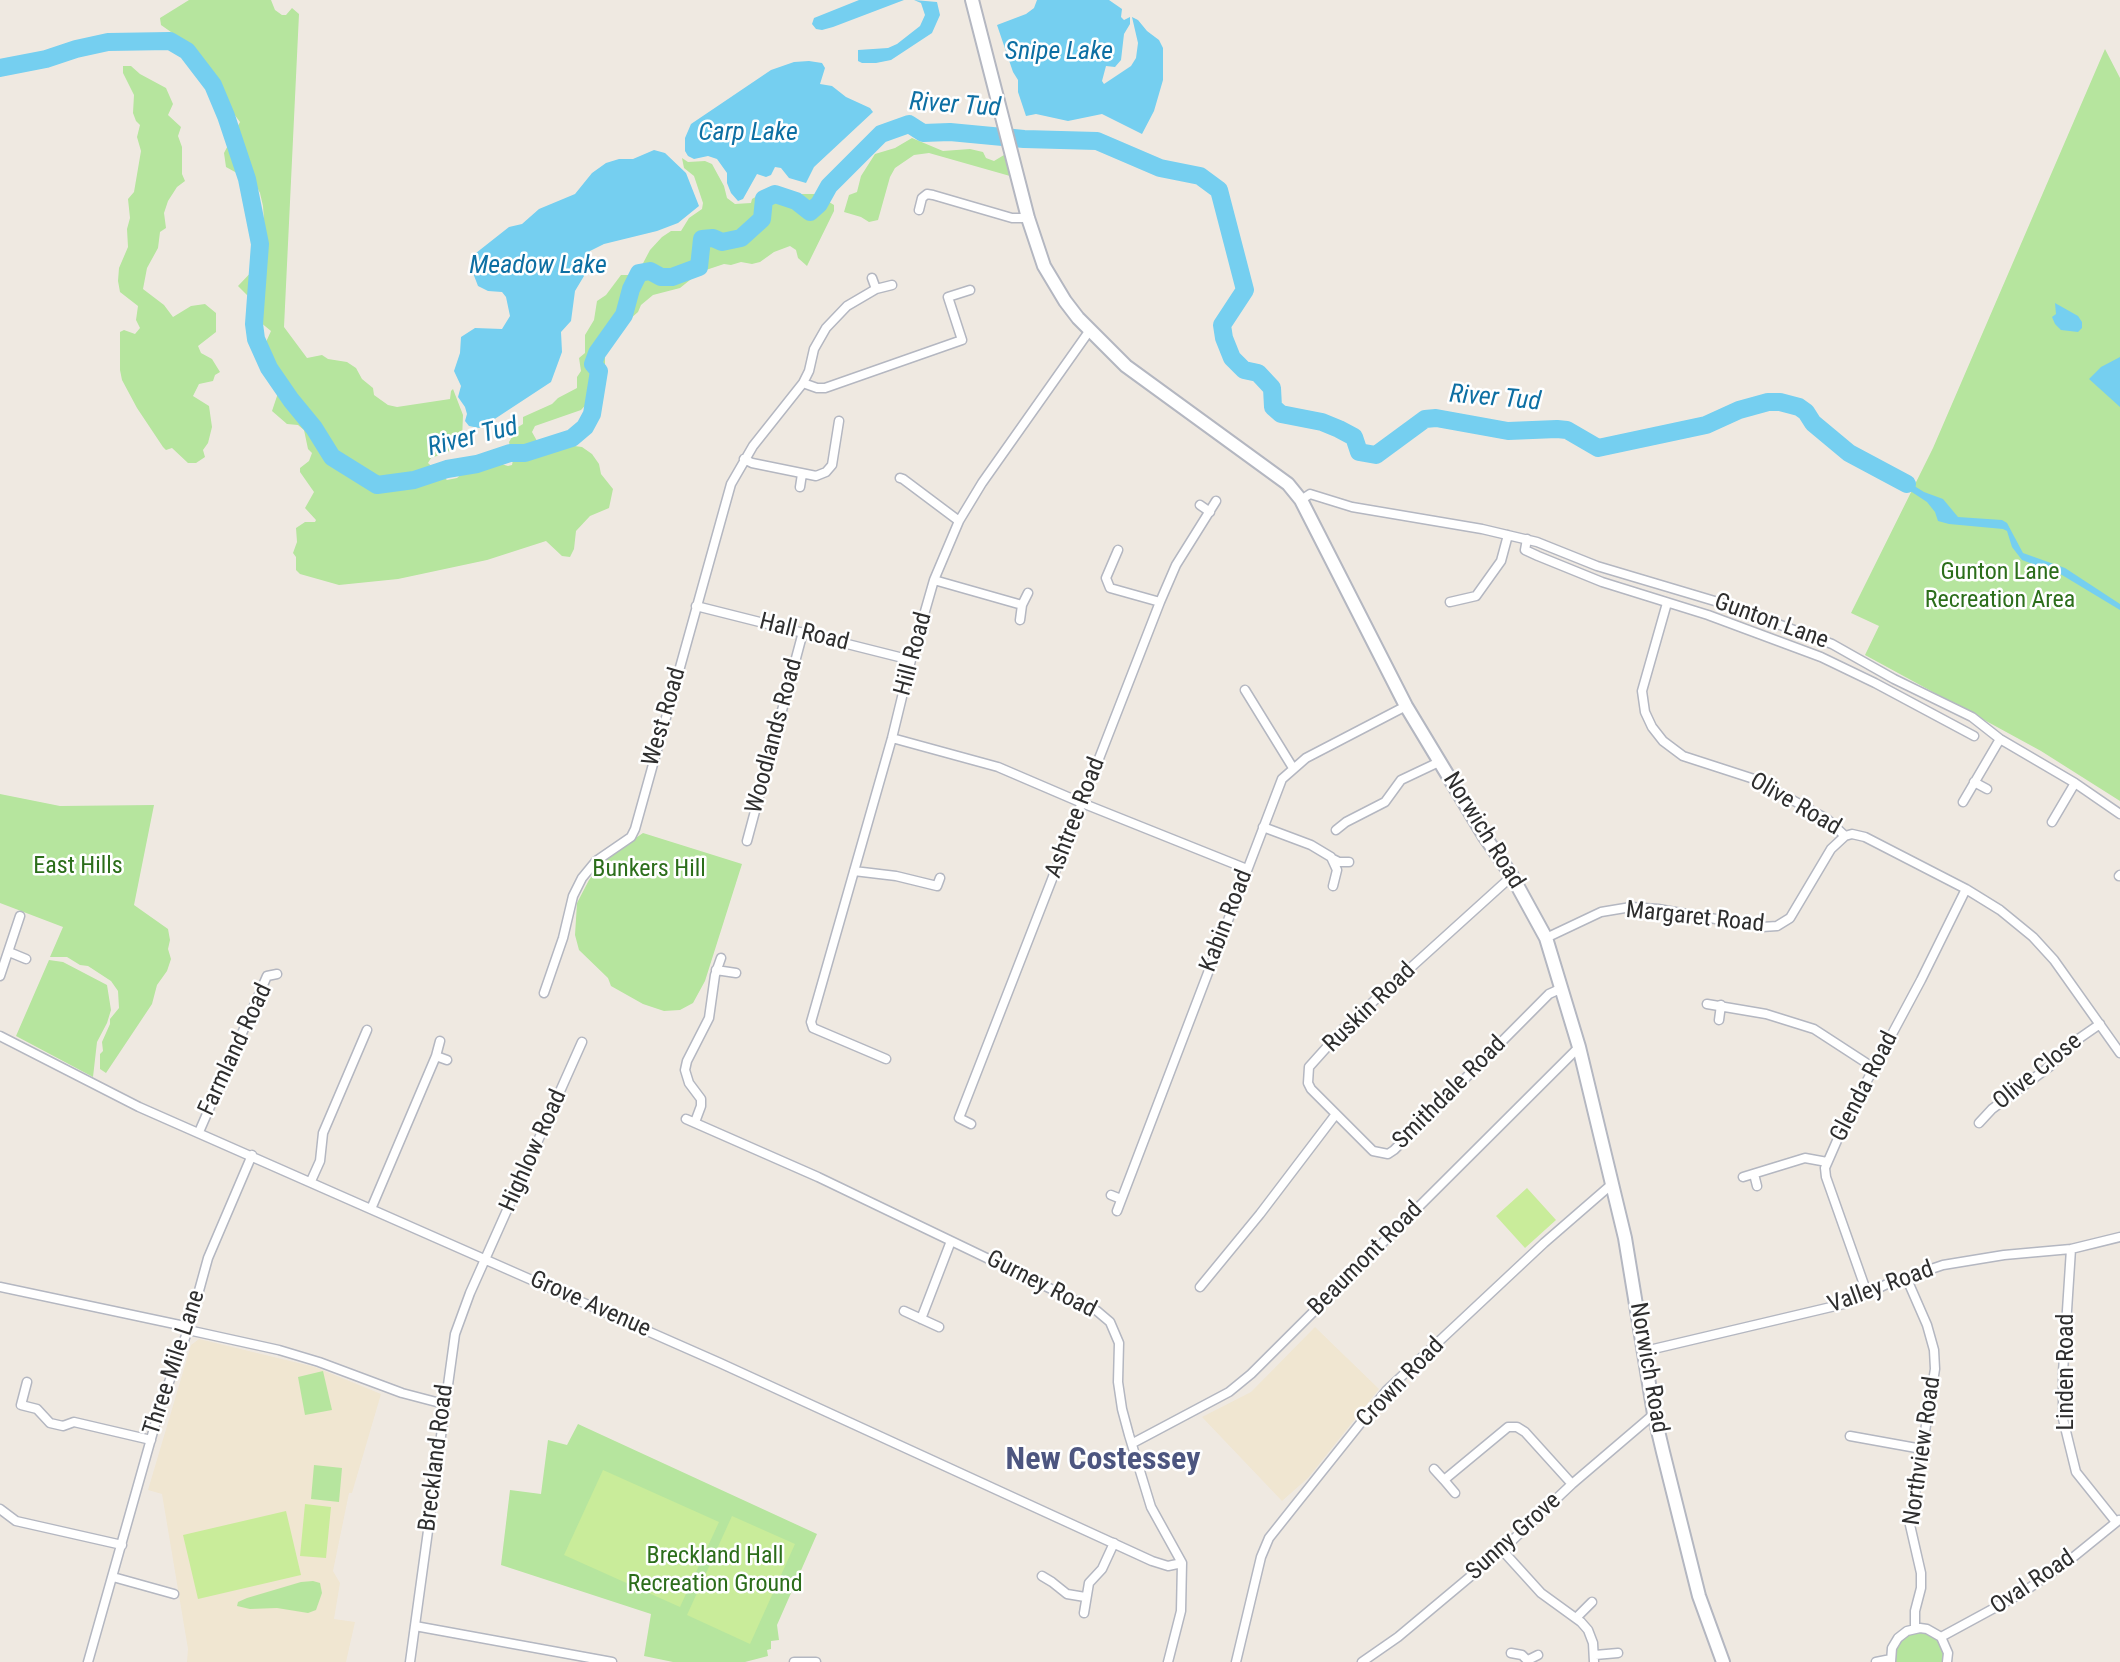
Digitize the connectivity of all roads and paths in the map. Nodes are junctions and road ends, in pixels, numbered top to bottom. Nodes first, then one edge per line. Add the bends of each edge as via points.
1 (972, 0) edge
2 (919, 210) dead end
3 (1028, 218) junction
4 (872, 278) dead end
5 (892, 285) dead end
6 (944, 286) dead end
7 (876, 289) junction
8 (970, 290) dead end
9 (948, 297) junction
10 (1090, 330) junction
11 (974, 336) dead end
12 (962, 340) junction
13 (803, 383) junction
14 (839, 421) dead end
15 (744, 458) junction
16 (802, 474) junction
17 (900, 478) dead end
18 (800, 487) dead end
19 (1301, 500) junction
20 (1216, 501) dead end
21 (1200, 505) dead end
22 (1210, 512) junction
23 (959, 521) junction
24 (1508, 535) junction
25 (1527, 539) junction
26 (1118, 550) dead end
27 (934, 580) junction
28 (1028, 593) dead end
29 (1160, 602) junction
30 (1450, 602) dead end
31 (1667, 603) junction
32 (1022, 605) junction
33 (696, 606) junction
34 (1020, 620) dead end
35 (803, 632) junction
36 (911, 660) junction
37 (1245, 690) dead end
38 (1406, 706) junction
39 (1974, 736) dead end
40 (892, 738) junction
41 (2000, 739) junction
42 (1439, 762) junction
43 (1293, 768) junction
44 (1974, 782) junction
45 (2075, 783) junction
46 (1987, 789) dead end
47 (1963, 802) dead end
48 (1082, 803) junction
49 (2120, 814) edge
50 (2052, 822) dead end
51 (1263, 827) junction
52 (1336, 830) dead end
53 (1844, 836) junction
54 (747, 841) dead end
55 (1331, 857) junction
56 (1349, 862) dead end
57 (1247, 869) junction
58 (854, 871) junction
59 (1512, 876) junction
60 (940, 878) dead end
61 (1333, 886) dead end
62 (1966, 889) junction
63 (20, 916) dead end
64 (1546, 938) junction
65 (9, 952) junction
66 (721, 958) dead end
67 (26, 959) dead end
68 (716, 970) junction
69 (277, 974) dead end
70 (736, 974) dead end
71 (0, 976) edge
72 (1562, 988) junction
73 (544, 993) dead end
74 (1707, 1004) dead end
75 (1721, 1005) junction
76 (803, 1011) dead end
77 (813, 1014) junction
78 (1719, 1020) dead end
79 (2100, 1024) junction
80 (367, 1030) dead end
81 (0, 1036) edge
82 (440, 1041) dead end
83 (582, 1042) dead end
84 (1579, 1047) junction
85 (2120, 1053) edge
86 (436, 1056) junction
87 (447, 1060) dead end
88 (880, 1060) dead end
89 (1874, 1068) junction
90 (1336, 1114) junction
91 (686, 1119) dead end
92 (695, 1122) junction
93 (1979, 1123) dead end
94 (971, 1124) dead end
95 (199, 1132) junction
96 (252, 1155) junction
97 (1827, 1162) junction
98 (1754, 1174) junction
99 (1743, 1177) dead end
100 (311, 1181) junction
101 (1612, 1184) junction
102 (1757, 1186) dead end
103 (1111, 1195) dead end
104 (1121, 1199) junction
105 (371, 1209) junction
106 (1117, 1211) dead end
107 (2120, 1237) edge
108 (951, 1241) junction
109 (2071, 1249) junction
110 (486, 1260) junction
111 (1906, 1277) junction
112 (0, 1287) edge
113 (1200, 1287) dead end
114 (1867, 1293) junction
115 (904, 1311) dead end
116 (921, 1319) junction
117 (939, 1327) dead end
118 (188, 1328) junction
119 (1645, 1351) junction
120 (27, 1382) dead end
121 (444, 1404) junction
122 (1654, 1413) junction
123 (1850, 1436) dead end
124 (151, 1440) junction
125 (1133, 1443) junction
126 (1922, 1449) junction
127 (1434, 1469) dead end
128 (1444, 1480) junction
129 (1572, 1484) junction
130 (1455, 1493) dead end
131 (0, 1509) edge
132 (2118, 1521) edge
133 (1114, 1543) junction
134 (122, 1545) junction
135 (1502, 1550) junction
136 (1182, 1563) junction
137 (1042, 1576) dead end
138 (113, 1577) junction
139 (174, 1594) dead end
140 (1085, 1597) junction
141 (1592, 1602) dead end
142 (1084, 1613) dead end
143 (1576, 1618) junction
144 (415, 1626) junction
145 (1915, 1628) junction
146 (1941, 1637) junction
147 (1511, 1653) dead end
148 (1618, 1653) dead end
149 (1538, 1655) dead end
150 (1372, 1659) edge
151 (1594, 1659) edge
152 (1528, 1661) edge
153 (1891, 1661) edge
154 (88, 1662) edge
155 (410, 1662) edge
156 (612, 1662) edge
157 (794, 1662) edge
158 (816, 1662) edge
159 (1168, 1662) edge
160 (1236, 1662) edge
161 (1362, 1662) edge
162 (1722, 1662) edge
163 (1876, 1662) edge
164 (1947, 1662) edge

1 - 3 street, Norwich Road
2 - 3 street via 927,194 1012,218
3 - 10 street, Norwich Road via 1044,266
4 - 7 street
5 - 7 street
6 - 9 street
7 - 13 street via 847,306 826,328
8 - 9 street
9 - 12 street
10 - 19 street, Norwich Road via 1126,366 1288,484
10 - 23 street, Hill Road
11 - 12 street
12 - 13 street via 825,388
13 - 15 street, West Road
14 - 16 street via 832,465 816,476
15 - 16 street
15 - 33 street, West Road via 722,509
16 - 18 street
17 - 23 street
19 - 24 street, Gunton Lane via 1311,494 1352,507
19 - 38 street, Norwich Road
20 - 22 street, Ashtree Road
21 - 22 street
22 - 29 street, Ashtree Road via 1176,565
23 - 27 street, Hill Road
24 - 25 street, Gunton Lane
24 - 30 street via 1501,561 1476,596
25 - 31 street, Gunton Lane via 1525,550 1538,556
25 - 41 street, Gunton Lane via 1832,643 1959,710
26 - 29 street via 1106,578 1110,588
27 - 32 street
27 - 36 street, Hill Road
28 - 32 street
29 - 48 street, Ashtree Road
31 - 39 street, Gunton Lane via 1821,657
31 - 53 street, Olive Road via 1642,691 1652,727 1683,756 1754,779 1827,819
32 - 34 street
33 - 35 street, Hall Road
33 - 73 street, West Road via 635,829 582,878
35 - 36 street, Hall Road
35 - 54 street, Woodlands Road
36 - 40 street, Hill Road
37 - 43 street
38 - 42 street, Norwich Road
38 - 43 street, Kabin Road
40 - 48 street via 998,766
40 - 58 street, Hill Road
41 - 44 street
41 - 45 street, Gunton Lane
42 - 52 street via 1401,780 1385,802
42 - 59 street, Norwich Road
43 - 51 street, Kabin Road via 1282,779
44 - 46 street
44 - 47 street
45 - 49 street, Gunton Lane
45 - 50 street
48 - 57 street
48 - 94 street, Ashtree Road via 959,1118
51 - 55 street
51 - 57 street, Kabin Road
53 - 62 street, Olive Road via 1864,837
53 - 64 street, Margaret Road via 1831,849 1790,918 1777,926 1631,907 1601,912
55 - 56 street
55 - 61 street via 1337,870
57 - 104 street, Kabin Road
58 - 60 street via 937,886
58 - 77 street, Hill Road
59 - 64 street, Norwich Road
59 - 90 street, Ruskin Road via 1345,1028 1309,1067 1311,1089
62 - 79 street, Olive Road via 2000,909 2033,937
62 - 89 street, Glenda Road
63 - 65 street
64 - 72 street, Norwich Road
65 - 67 street
65 - 71 street
66 - 68 street
68 - 70 street
68 - 92 street via 709,1018 685,1069 701,1100
69 - 95 street, Farmland Road via 267,976
72 - 84 street, Norwich Road
72 - 90 street, Smithdale Road via 1549,994 1388,1154 1373,1151
74 - 75 street
75 - 78 street
75 - 89 street via 1814,1029
76 - 77 street
77 - 88 street, Hill Road via 813,1028
79 - 85 street, Olive Road
79 - 93 street, Olive Close
80 - 100 street via 323,1133 320,1161
81 - 95 street, Grove Avenue
82 - 86 street
83 - 110 street, Highlow Road
84 - 101 street, Norwich Road
84 - 125 street, Beaumont Road via 1251,1374 1229,1392
86 - 87 street
86 - 105 street
89 - 97 street, Glenda Road
90 - 113 street
91 - 92 street, Gurney Road
92 - 108 street, Gurney Road
95 - 96 street, Grove Avenue
96 - 100 street, Grove Avenue
96 - 118 street, Three Mile Lane via 208,1258
97 - 98 street via 1805,1158
97 - 114 street, Glenda Road via 1826,1177
98 - 99 street
98 - 102 street
100 - 105 street, Grove Avenue
101 - 119 street, Norwich Road
101 - 160 street, Crown Road via 1387,1390 1269,1538
103 - 104 street
104 - 106 street, Kabin Road
105 - 110 street, Grove Avenue
107 - 109 street, Valley Road
108 - 116 street
108 - 125 street, Gurney Road via 1097,1311 1110,1322 1119,1343 1118,1382
109 - 111 street, Valley Road via 1970,1260
109 - 132 street, Linden Road via 2063,1419 2076,1472
110 - 121 street, Breckland Road via 455,1334
110 - 133 street, Grove Avenue
111 - 114 street, Valley Road
111 - 126 street, Northview Road via 1934,1350
112 - 118 street
114 - 119 street, Valley Road via 1848,1303
115 - 116 street
116 - 117 street
118 - 121 street via 279,1350
118 - 124 street, Three Mile Lane
119 - 122 street, Norwich Road
120 - 124 street via 21,1405 37,1409 50,1423 63,1426 74,1422
121 - 144 street, Breckland Road
122 - 129 street, Sunny Grove
122 - 162 street, Norwich Road via 1699,1596
123 - 126 street
124 - 134 street, Three Mile Lane
125 - 136 street, Gurney Road via 1152,1507
126 - 145 street, Northview Road via 1910,1525 1921,1573
127 - 128 street
128 - 129 street via 1508,1427 1517,1427
128 - 130 street
129 - 135 street, Sunny Grove
131 - 134 street via 16,1521
132 - 146 street, Oval Road via 2022,1593
133 - 136 street, Grove Avenue via 1162,1565
133 - 140 street
134 - 138 street, Three Mile Lane
135 - 143 street via 1541,1593
135 - 150 street, Sunny Grove
136 - 159 street, Gurney Road via 1181,1611
137 - 140 street via 1067,1594
138 - 139 street
138 - 154 street, Three Mile Lane
140 - 142 street
141 - 143 street
143 - 151 street via 1588,1630
144 - 155 street, Breckland Road
144 - 156 street
145 - 146 street
145 - 153 street via 1898,1638
146 - 164 street
147 - 152 street
148 - 151 street
149 - 152 street
150 - 161 street, Sunny Grove
153 - 163 street
157 - 158 street

